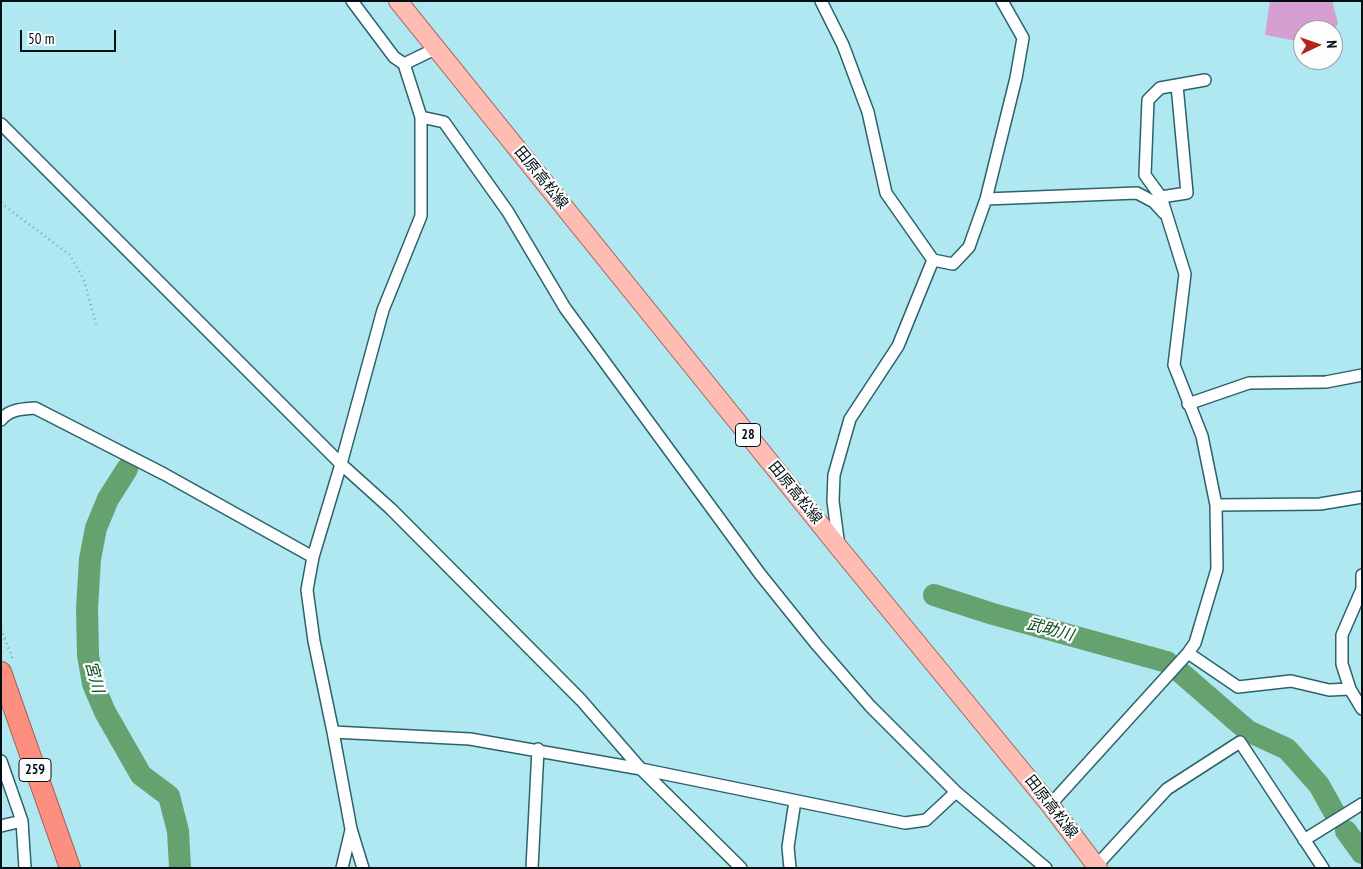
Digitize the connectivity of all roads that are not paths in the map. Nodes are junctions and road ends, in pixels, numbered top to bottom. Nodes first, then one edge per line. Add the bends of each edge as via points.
1 (352, 1) edge
2 (398, 1) edge
3 (821, 1) edge
4 (1002, 1) edge
5 (436, 48) junction
6 (404, 64) junction
7 (1205, 80) dead end
8 (1178, 85) junction
9 (421, 117) junction
10 (1, 124) edge
11 (1161, 197) junction
12 (986, 199) junction
13 (1168, 219) junction
14 (933, 260) junction
15 (1362, 375) edge
16 (1188, 404) junction
17 (1, 420) edge
18 (342, 464) junction
19 (1362, 497) edge
20 (1216, 505) junction
21 (840, 549) junction
22 (313, 557) junction
23 (1362, 575) edge
24 (1188, 654) junction
25 (1, 672) edge
26 (1350, 689) junction
27 (1362, 709) edge
28 (334, 732) junction
29 (538, 750) junction
30 (1, 761) edge
31 (641, 769) junction
32 (956, 792) junction
33 (795, 801) junction
34 (1362, 804) edge
35 (1050, 805) junction
36 (22, 821) junction
37 (1, 826) edge
38 (351, 829) junction
39 (1304, 840) junction
40 (1098, 866) edge
41 (25, 868) edge
42 (70, 868) edge
43 (342, 868) edge
44 (363, 868) edge
45 (532, 868) edge
46 (741, 868) edge
47 (790, 868) edge
48 (1046, 868) edge
49 (1323, 868) edge

1 - 6 street via 394,58
2 - 5 main road, 田原高松線 / 28
3 - 14 street via 843,45 868,112 886,193
4 - 12 street via 1023,38
5 - 6 street
5 - 21 main road, 田原高松線 / 28
6 - 9 street
7 - 8 street
8 - 11 street via 1187,193
8 - 11 street via 1160,88 1148,100 1145,175
9 - 18 street via 421,216 382,310
9 - 32 street via 444,122 508,212 565,308 766,581 870,706
10 - 18 street
11 - 13 street
12 - 13 street via 1137,193 1154,202
12 - 14 street via 970,248 953,264
13 - 16 street via 1185,274 1174,365
14 - 21 street via 898,346 850,419 834,475 832,501
15 - 16 street via 1326,382 1249,384
16 - 20 street via 1202,436
17 - 22 street via 6,414 35,408 164,474
18 - 22 street
18 - 31 street via 392,509 574,692
19 - 20 street via 1320,504
20 - 24 street via 1217,569 1195,643
21 - 35 main road, 田原高松線 / 28
22 - 28 street via 307,590 314,641
23 - 26 street via 1362,588 1342,635 1342,664
24 - 26 street via 1238,687 1291,680 1330,690
24 - 35 street
25 - 42 highway, 259
26 - 27 street
28 - 29 street via 470,739
28 - 38 street
29 - 31 street
29 - 45 street
30 - 36 street
31 - 33 street
31 - 46 street
32 - 33 street via 926,820 905,823
32 - 48 street
33 - 47 street via 788,847
34 - 39 street
35 - 40 main road, 田原高松線 / 28
36 - 37 street
36 - 41 street
38 - 43 street
38 - 44 street
39 - 40 street via 1240,742 1167,789
39 - 49 street

